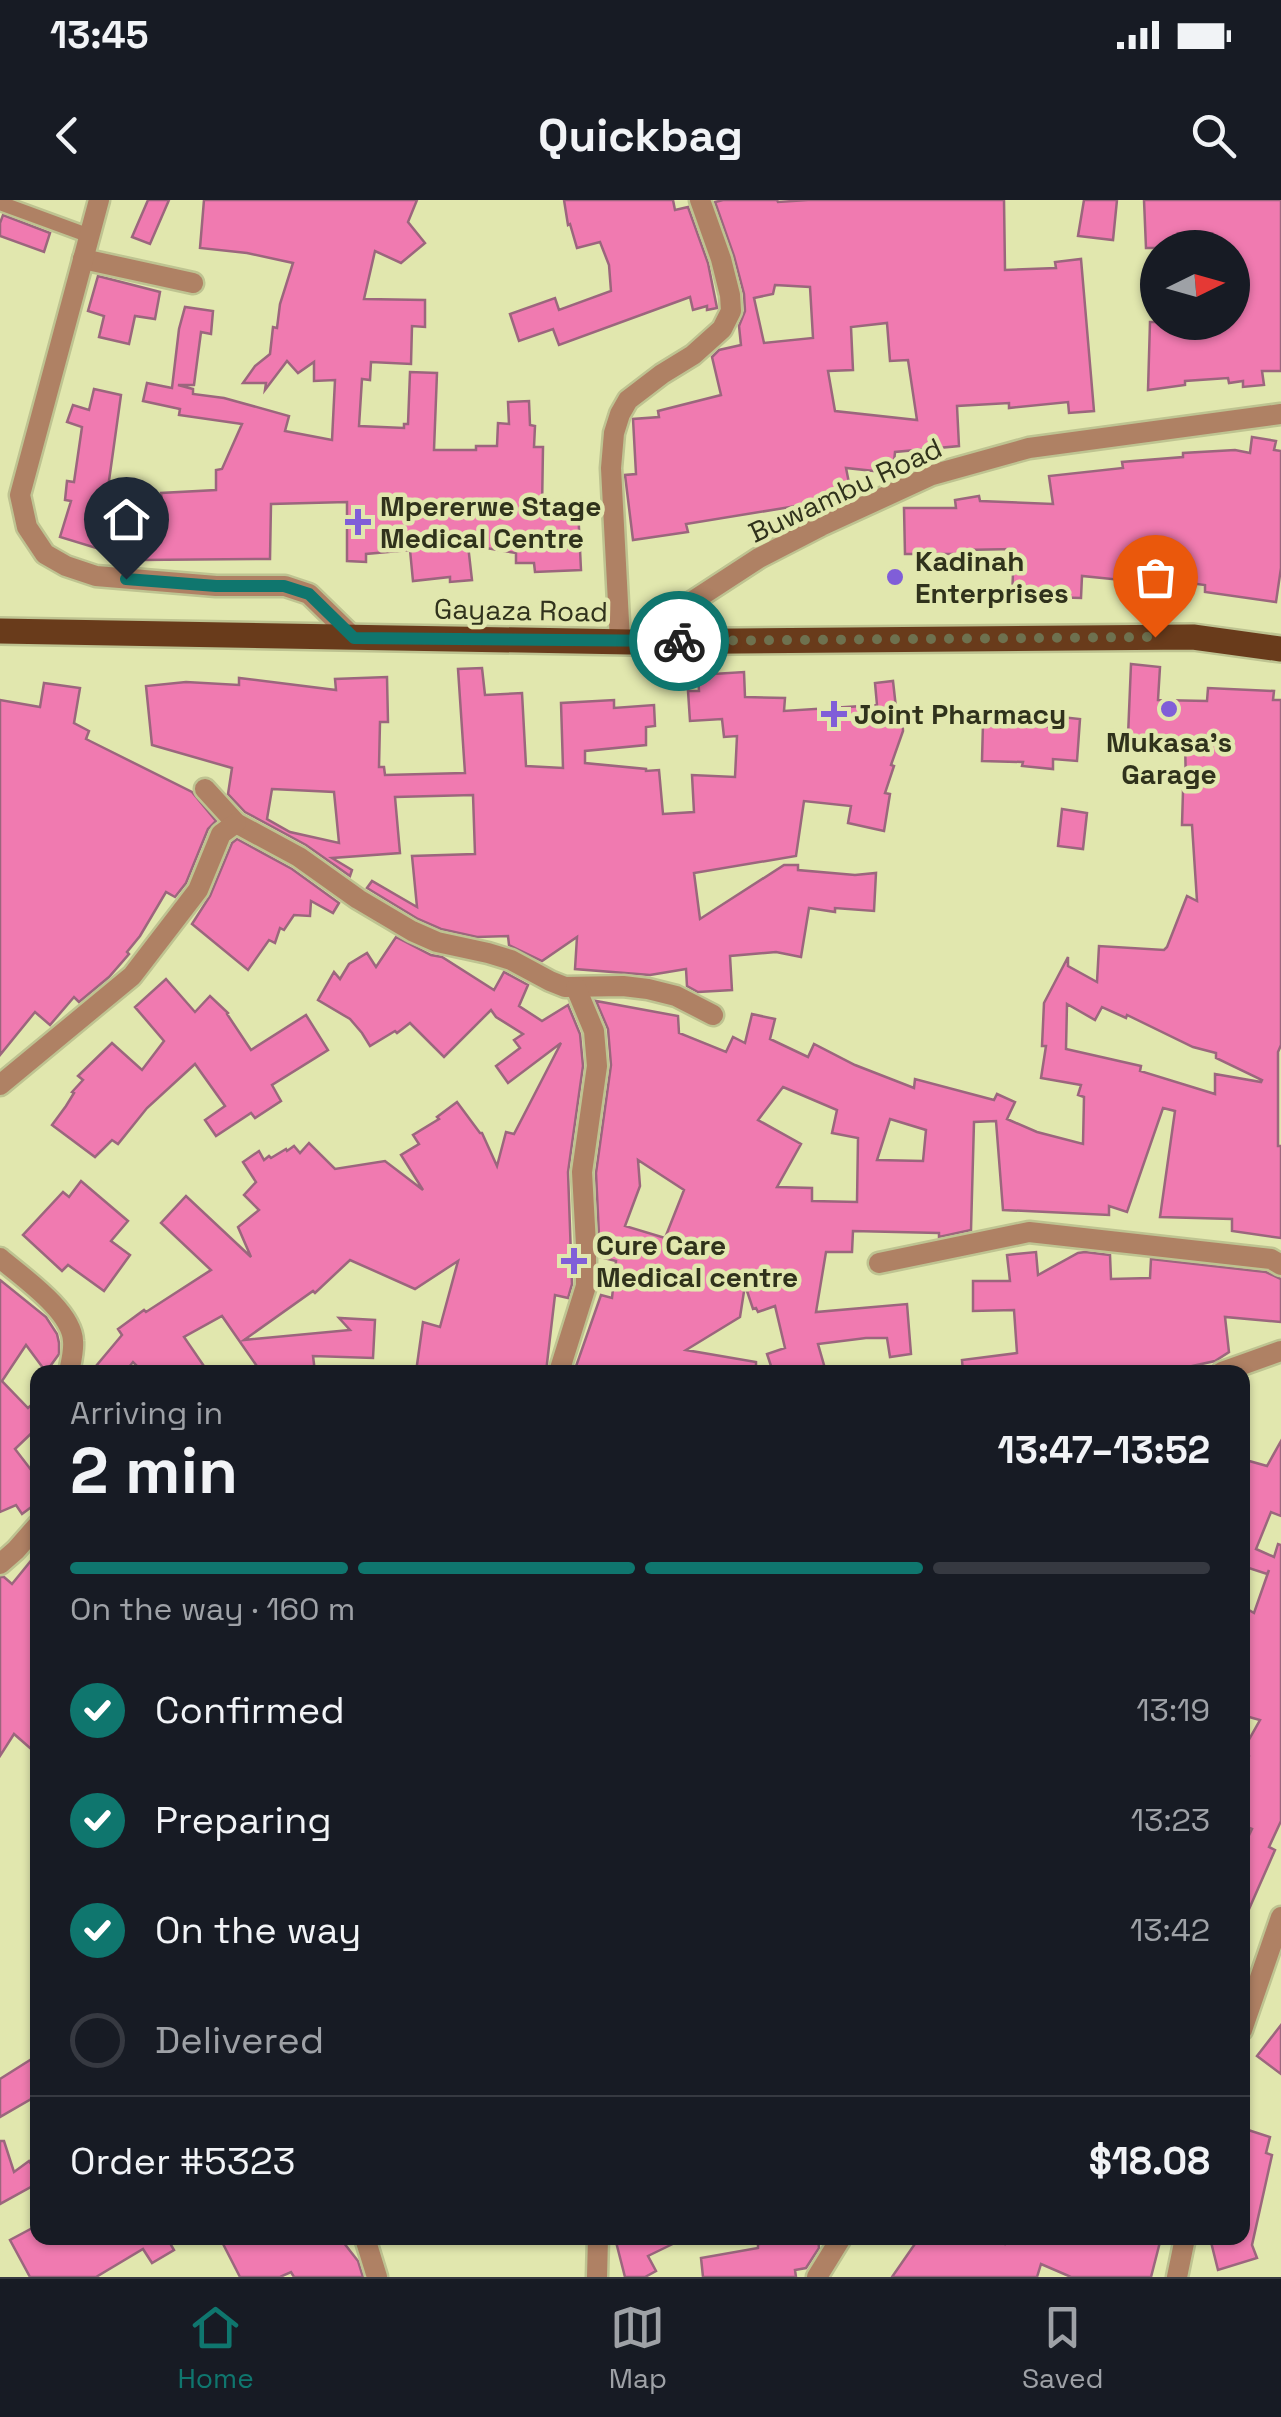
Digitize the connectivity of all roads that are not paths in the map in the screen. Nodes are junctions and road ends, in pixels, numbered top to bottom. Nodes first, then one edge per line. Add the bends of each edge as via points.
1 (100, 200) edge
2 (700, 200) edge
3 (0, 203) edge
4 (90, 236) junction
5 (84, 259) junction
6 (194, 284) dead end
7 (1281, 414) edge
8 (0, 631) edge
9 (354, 638) junction
10 (625, 641) junction
11 (1281, 649) edge
12 (205, 789) dead end
13 (236, 823) junction
14 (576, 988) junction
15 (712, 1014) dead end
16 (0, 1086) edge
17 (0, 1258) edge
18 (879, 1263) dead end
19 (1281, 1265) edge
20 (1281, 1352) edge
21 (70, 1365) edge
22 (561, 1365) edge
23 (1243, 1365) edge
24 (30, 1534) edge
25 (0, 1564) edge
26 (1281, 1917) edge
27 (1250, 2007) edge
28 (367, 2245) edge
29 (598, 2245) edge
30 (837, 2245) edge
31 (1184, 2245) edge
32 (378, 2277) edge
33 (597, 2277) edge
34 (817, 2277) edge
35 (1177, 2277) edge

1 - 4 street
2 - 10 street via 730,310 694,355 628,400 620,414 611,468
3 - 4 lane
4 - 5 street
5 - 6 street
5 - 9 street via 20,495 27,526 46,554 96,576 284,586 309,594
7 - 10 street, Buwambu Road via 1029,448 932,475 759,558
8 - 9 main road, Gayaza Road
9 - 10 main road, Gayaza Road
10 - 11 main road, Gayaza Road via 1193,637
12 - 13 street
13 - 14 street via 412,932 510,960
13 - 16 street via 221,834 198,890 132,976
14 - 15 street via 648,988
14 - 22 street via 594,1032 597,1066 582,1172 586,1286
17 - 21 street via 71,1328
18 - 19 street via 1029,1232
20 - 23 street
24 - 25 street
26 - 27 street
28 - 32 street
29 - 33 street
30 - 34 street
31 - 35 street

